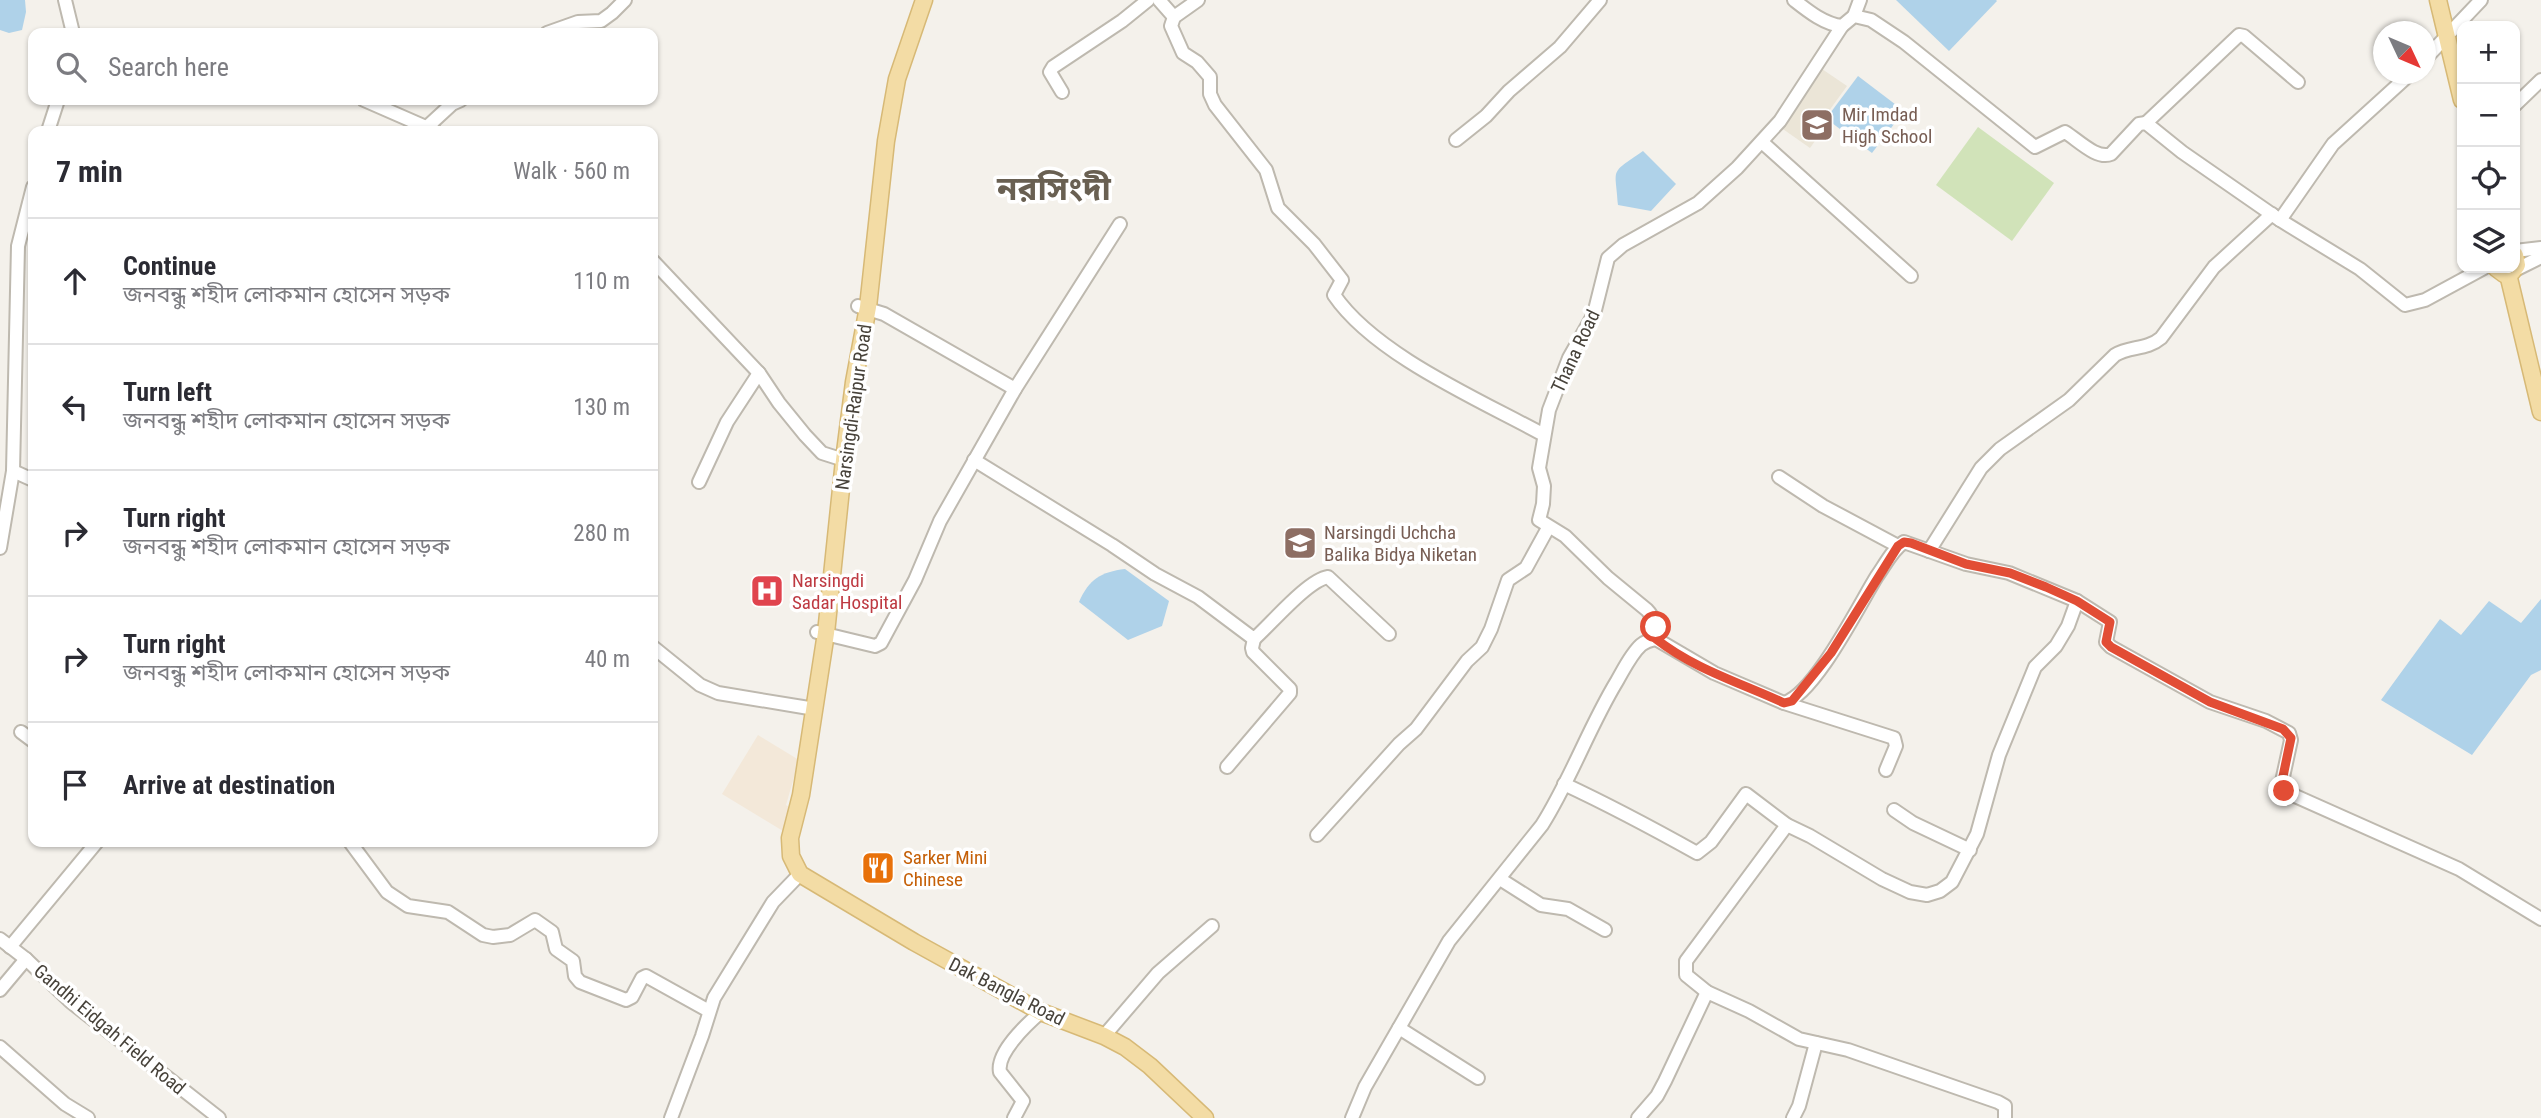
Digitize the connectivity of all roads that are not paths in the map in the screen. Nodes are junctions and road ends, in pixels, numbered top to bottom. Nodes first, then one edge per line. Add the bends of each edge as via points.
1 (65, 0) edge
2 (625, 0) edge
3 (914, 0) edge
4 (924, 0) edge
5 (1148, 0) edge
6 (1158, 0) edge
7 (1198, 0) edge
8 (1601, 0) edge
9 (1794, 0) edge
10 (1860, 0) edge
11 (2438, 0) edge
12 (2481, 0) edge
13 (1854, 16) junction
14 (1174, 17) junction
15 (1842, 26) junction
16 (73, 28) edge
17 (561, 28) edge
18 (2446, 35) junction
19 (2436, 46) edge
20 (2541, 80) edge
21 (2298, 82) dead end
22 (2399, 84) edge
23 (2458, 84) edge
24 (1062, 92) dead end
25 (2520, 100) edge
26 (56, 105) edge
27 (376, 105) edge
28 (451, 105) edge
29 (2146, 123) junction
30 (50, 126) edge
31 (424, 126) edge
32 (434, 126) edge
33 (1456, 140) dead end
34 (1763, 143) junction
35 (28, 207) edge
36 (2276, 217) junction
37 (1120, 223) dead end
38 (2541, 248) edge
39 (2541, 257) edge
40 (2520, 259) edge
41 (2520, 262) edge
42 (658, 266) edge
43 (2476, 273) edge
44 (2485, 273) edge
45 (2510, 273) edge
46 (1911, 276) dead end
47 (2464, 280) junction
48 (863, 307) junction
49 (759, 373) junction
50 (1014, 389) junction
51 (2541, 412) edge
52 (1544, 435) junction
53 (840, 459) junction
54 (974, 460) junction
55 (13, 471) junction
56 (1779, 477) dead end
57 (28, 478) edge
58 (699, 482) dead end
59 (1548, 528) junction
60 (1898, 546) junction
61 (0, 548) edge
62 (1928, 551) junction
63 (2077, 601) junction
64 (821, 633) junction
65 (1388, 634) dead end
66 (1254, 639) junction
67 (1656, 639) junction
68 (658, 651) edge
69 (1784, 703) junction
70 (810, 709) junction
71 (20, 733) dead end
72 (28, 738) edge
73 (1227, 767) dead end
74 (1886, 770) dead end
75 (1564, 785) junction
76 (1894, 810) dead end
77 (1787, 825) junction
78 (1317, 835) dead end
79 (92, 847) edge
80 (354, 847) edge
81 (1970, 850) junction
82 (800, 874) junction
83 (1500, 879) junction
84 (2541, 919) edge
85 (1212, 926) dead end
86 (1605, 930) dead end
87 (5, 943) edge
88 (26, 959) junction
89 (0, 990) edge
90 (1707, 992) junction
91 (709, 1011) junction
92 (1041, 1012) junction
93 (1399, 1028) junction
94 (1104, 1036) junction
95 (1816, 1043) junction
96 (0, 1047) edge
97 (1478, 1078) dead end
98 (88, 1118) edge
99 (219, 1118) edge
100 (671, 1118) edge
101 (1014, 1118) edge
102 (1205, 1118) edge
103 (1352, 1118) edge
104 (1638, 1118) edge
105 (1793, 1118) edge
106 (2005, 1118) edge

1 - 16 street
2 - 17 street via 601,21
3 - 48 main road, Narsingdi-Raipur Road via 883,97
4 - 48 main road, Narsingdi-Raipur Road via 897,79
5 - 24 street via 1053,67 1052,78
6 - 14 street
7 - 14 street
8 - 33 street via 1559,47
9 - 15 street via 1819,18
10 - 13 street
11 - 18 main road
12 - 18 street
13 - 15 street, Thana Road
13 - 29 street via 1871,20 1904,42 2035,148 2065,132 2106,156 2139,124
14 - 52 street via 1171,26 1183,53 1210,77 1215,106 1266,170 1278,208 1342,280 1334,295 1342,308 1398,356
15 - 34 street, Thana Road
18 - 19 street
18 - 23 main road
20 - 25 street
21 - 29 street via 2239,35
22 - 36 street via 2333,144
26 - 30 street
27 - 31 street
28 - 32 street
29 - 36 street
34 - 46 street
34 - 52 street, Thana Road via 1698,203 1608,258 1594,314 1569,358
35 - 55 street via 18,246
36 - 47 street via 2360,269 2405,305
36 - 62 street via 2214,267 2161,338 2115,355 2056,411 2000,449 1981,468
37 - 50 street
38 - 40 street
39 - 41 street
42 - 49 street
43 - 47 street
44 - 47 street
45 - 51 main road
48 - 50 street via 884,314
48 - 53 main road, Narsingdi-Raipur Road
49 - 53 street via 805,435 822,453
49 - 58 street via 727,422
50 - 54 street
52 - 59 street, Thana Road via 1539,468 1544,498 1539,520
53 - 64 main road, Narsingdi-Raipur Road
54 - 64 street via 881,643 875,646
54 - 66 street via 1198,597
55 - 57 street
55 - 61 street
56 - 60 street
59 - 67 street via 1565,536 1652,615
59 - 78 street via 1526,568 1508,580 1482,647 1416,729
60 - 62 street via 1904,542
60 - 69 street via 1821,668 1797,696
62 - 63 street via 2010,573
63 - 81 street via 2056,646 2035,667 1999,755
63 - 84 street via 2110,622 2106,642 2111,647 2210,702 2289,733 2284,791 2459,869
64 - 70 main road, Narsingdi-Raipur Road
65 - 66 street via 1328,577 1306,589
66 - 73 street via 1253,652 1290,693
67 - 69 street via 1714,673
67 - 75 street via 1635,652 1607,697
68 - 70 street via 700,685 718,693
69 - 74 street via 1894,738 1896,746
70 - 82 main road, Narsingdi-Raipur Road via 799,805 790,838
71 - 72 street
75 - 77 street via 1697,853 1711,842 1746,794
75 - 83 street via 1542,825
76 - 81 street
77 - 81 street via 1882,879 1927,895 1952,882
77 - 90 street via 1686,961 1686,975
79 - 87 street
80 - 91 street via 387,892 408,906 448,912 493,937 510,934 535,920 552,932 556,948 573,961 580,982 626,1000 646,976
82 - 91 street via 773,902
82 - 92 main road, Dak Bangla Road
83 - 86 street via 1541,905 1568,909
83 - 93 street via 1449,941
85 - 94 street via 1158,973
87 - 88 street, Gandhi Eidgah Field Road
88 - 89 street
88 - 99 street, Gandhi Eidgah Field Road via 71,1002
90 - 95 street via 1799,1039
90 - 104 street via 1665,1081
91 - 100 street
92 - 94 main road, Dak Bangla Road
92 - 101 street via 1000,1058 1000,1072 1023,1101
93 - 97 street
93 - 103 street
94 - 102 main road, Dak Bangla Road via 1150,1066
95 - 105 street
95 - 106 street via 1998,1102 2005,1107
96 - 98 street via 65,1104

